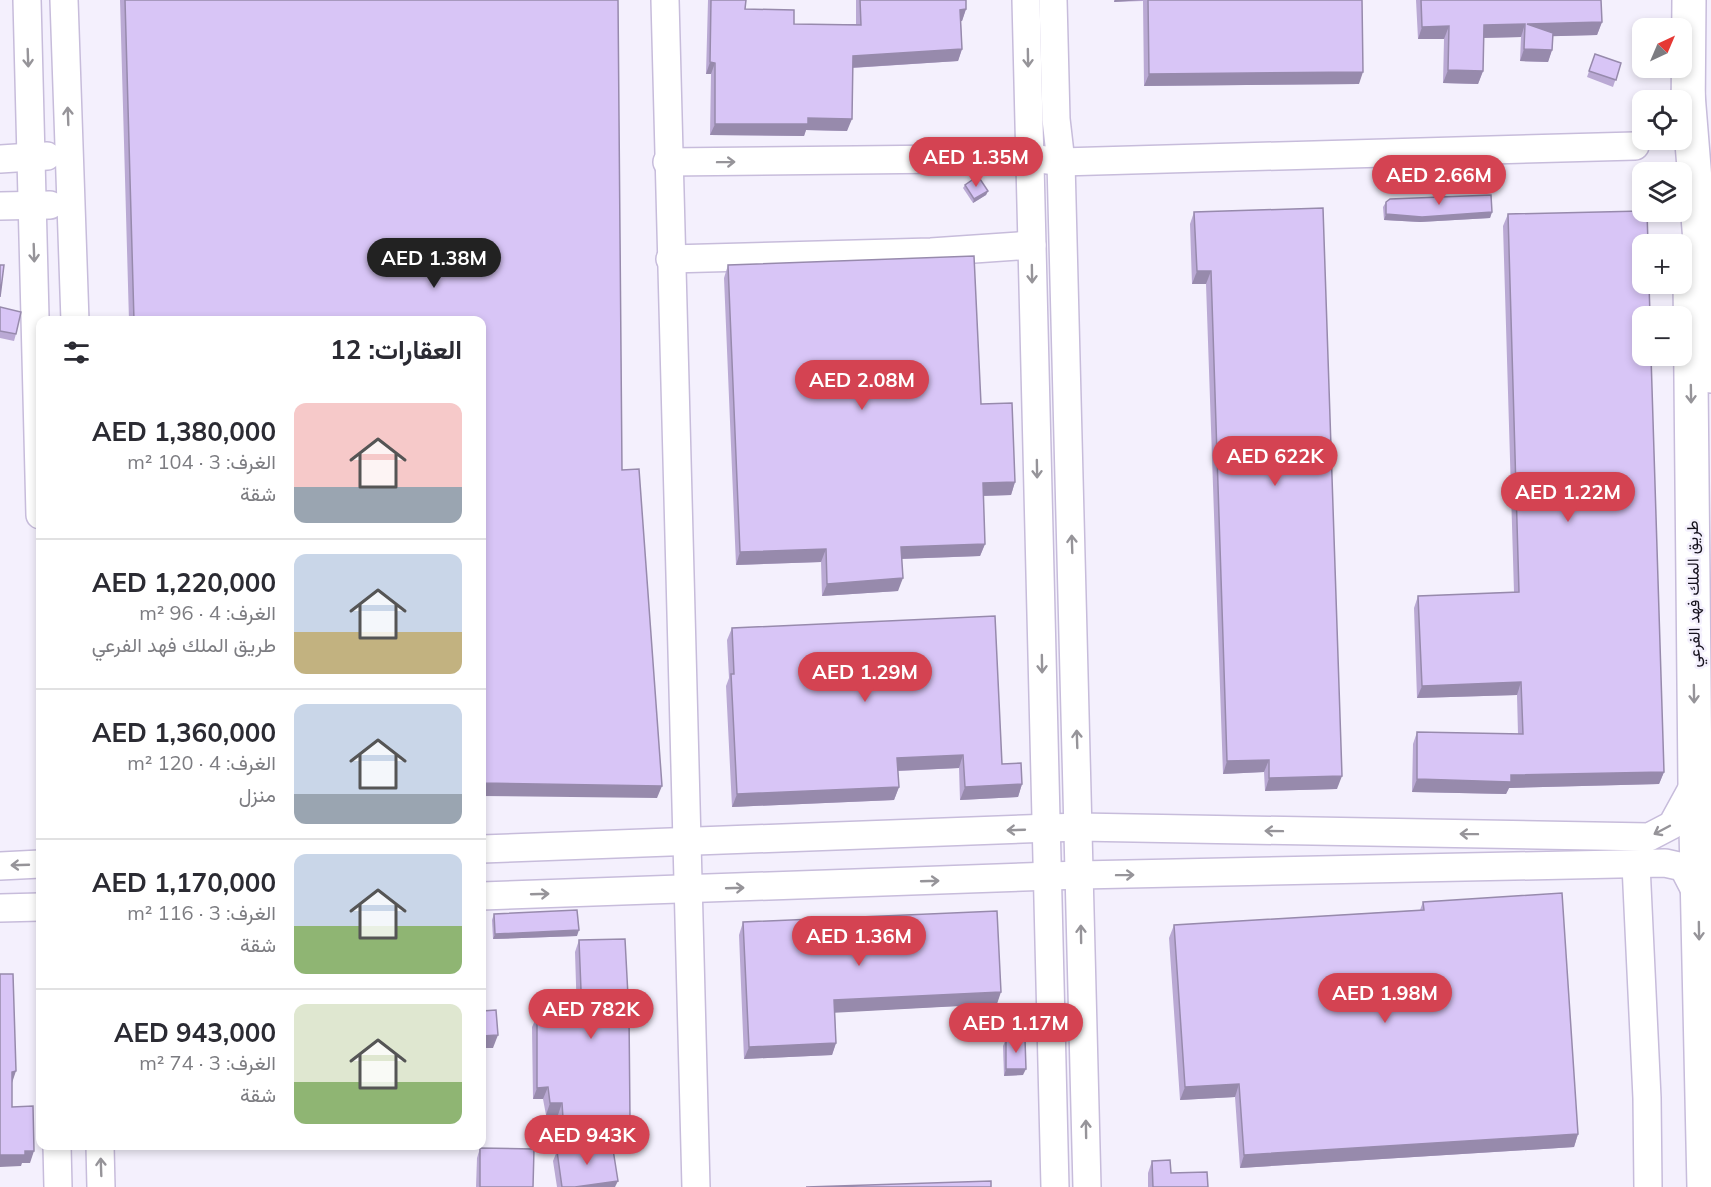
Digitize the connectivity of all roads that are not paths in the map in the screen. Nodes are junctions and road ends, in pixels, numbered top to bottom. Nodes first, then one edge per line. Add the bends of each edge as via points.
1 (27, 0) edge
2 (64, 0) edge
3 (665, 0) edge
4 (1026, 0) edge
5 (1053, 0) edge
6 (1689, 0) edge
7 (1688, 90) edge
8 (1692, 143) edge
9 (1632, 146) edge
10 (1689, 150) edge
11 (69, 153) junction
12 (31, 158) junction
13 (1032, 158) junction
14 (0, 159) edge
15 (668, 162) junction
16 (1061, 162) junction
17 (71, 203) junction
18 (0, 206) edge
19 (32, 206) junction
20 (1032, 245) junction
21 (670, 259) junction
22 (75, 316) edge
23 (36, 360) edge
24 (1711, 376) edge
25 (1695, 783) junction
26 (1079, 827) junction
27 (1045, 828) junction
28 (686, 843) junction
29 (486, 849) edge
30 (36, 864) edge
31 (1636, 865) junction
32 (0, 866) edge
33 (1080, 876) junction
34 (1047, 877) junction
35 (687, 889) junction
36 (486, 896) edge
37 (1698, 897) junction
38 (36, 907) edge
39 (0, 908) edge
40 (57, 1150) edge
41 (100, 1150) edge
42 (58, 1187) edge
43 (101, 1187) edge
44 (696, 1187) edge
45 (1055, 1187) edge
46 (1087, 1187) edge
47 (1648, 1187) edge
48 (1704, 1187) edge

1 -> 12 street
11 -> 2 street
3 - 15 street
4 -> 13 street
5 - 16 street
6 - 7 main road, طريق الملك فهد الفرعي
8 - 24 main road
9 - 16 street
10 -> 25 main road, طريق الملك فهد الفرعي
11 - 12 street
11 - 17 street
12 - 14 street
12 - 19 street
15 -> 13 street
13 - 16 street
13 - 20 street
15 - 21 street
26 -> 16 street
17 - 19 street
17 - 22 street
18 - 19 street
19 -> 23 street
20 - 21 street via 931,252
20 -> 27 street
21 - 28 street
25 -> 26 street via 1672,825 1649,837
25 - 37 main road, طريق الملك فهد الفرعي
26 - 27 street
26 - 33 street
27 -> 28 street
27 - 34 street
28 - 29 street
28 - 35 street
30 -> 32 street
33 -> 31 street
31 - 37 street via 1665,863 1683,867
31 - 47 street
33 - 34 street
46 -> 33 street
35 -> 34 street
34 - 45 street
36 -> 35 street
35 - 44 street
37 -> 48 main road, طريق الملك فهد الفرعي
38 - 39 street
40 - 42 street
43 -> 41 street

